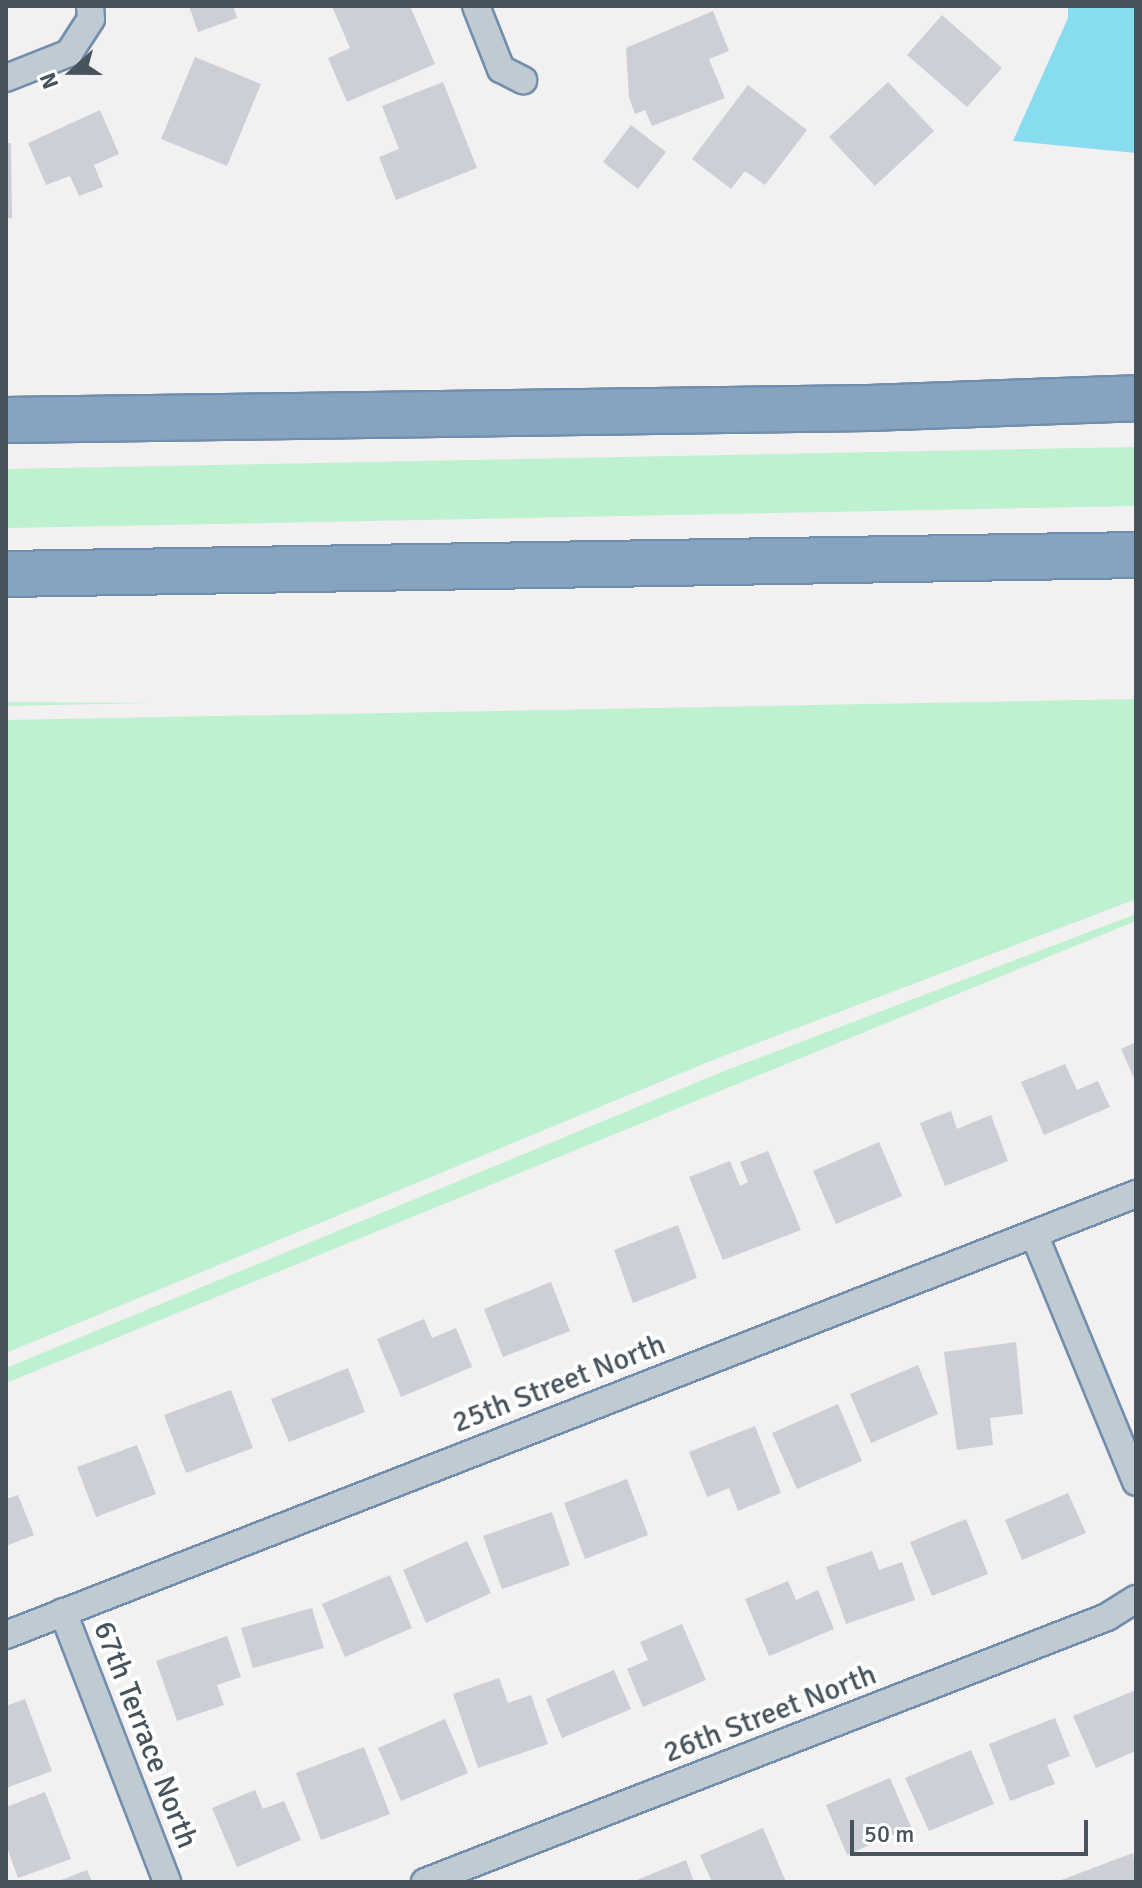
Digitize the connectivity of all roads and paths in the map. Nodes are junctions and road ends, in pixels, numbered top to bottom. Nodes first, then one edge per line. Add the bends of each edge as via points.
1 (90, 6) edge
2 (476, 6) edge
3 (6, 78) edge
4 (523, 80) dead end
5 (1136, 398) edge
6 (6, 420) edge
7 (1136, 555) edge
8 (6, 574) edge
9 (1136, 1194) edge
10 (1034, 1234) junction
11 (1136, 1482) edge
12 (1136, 1599) edge
13 (63, 1612) junction
14 (6, 1635) edge
15 (167, 1882) edge
16 (425, 1882) edge

1 - 3 street via 91,19 69,53
2 - 4 street via 501,69
5 - 6 highway via 869,408
7 - 8 highway
9 - 10 street, 25th Street North
10 - 11 street
10 - 13 street, 25th Street North
12 - 16 street, 26th Street North via 1107,1617
13 - 14 street, 25th Street North
13 - 15 street, 67th Terrace North

